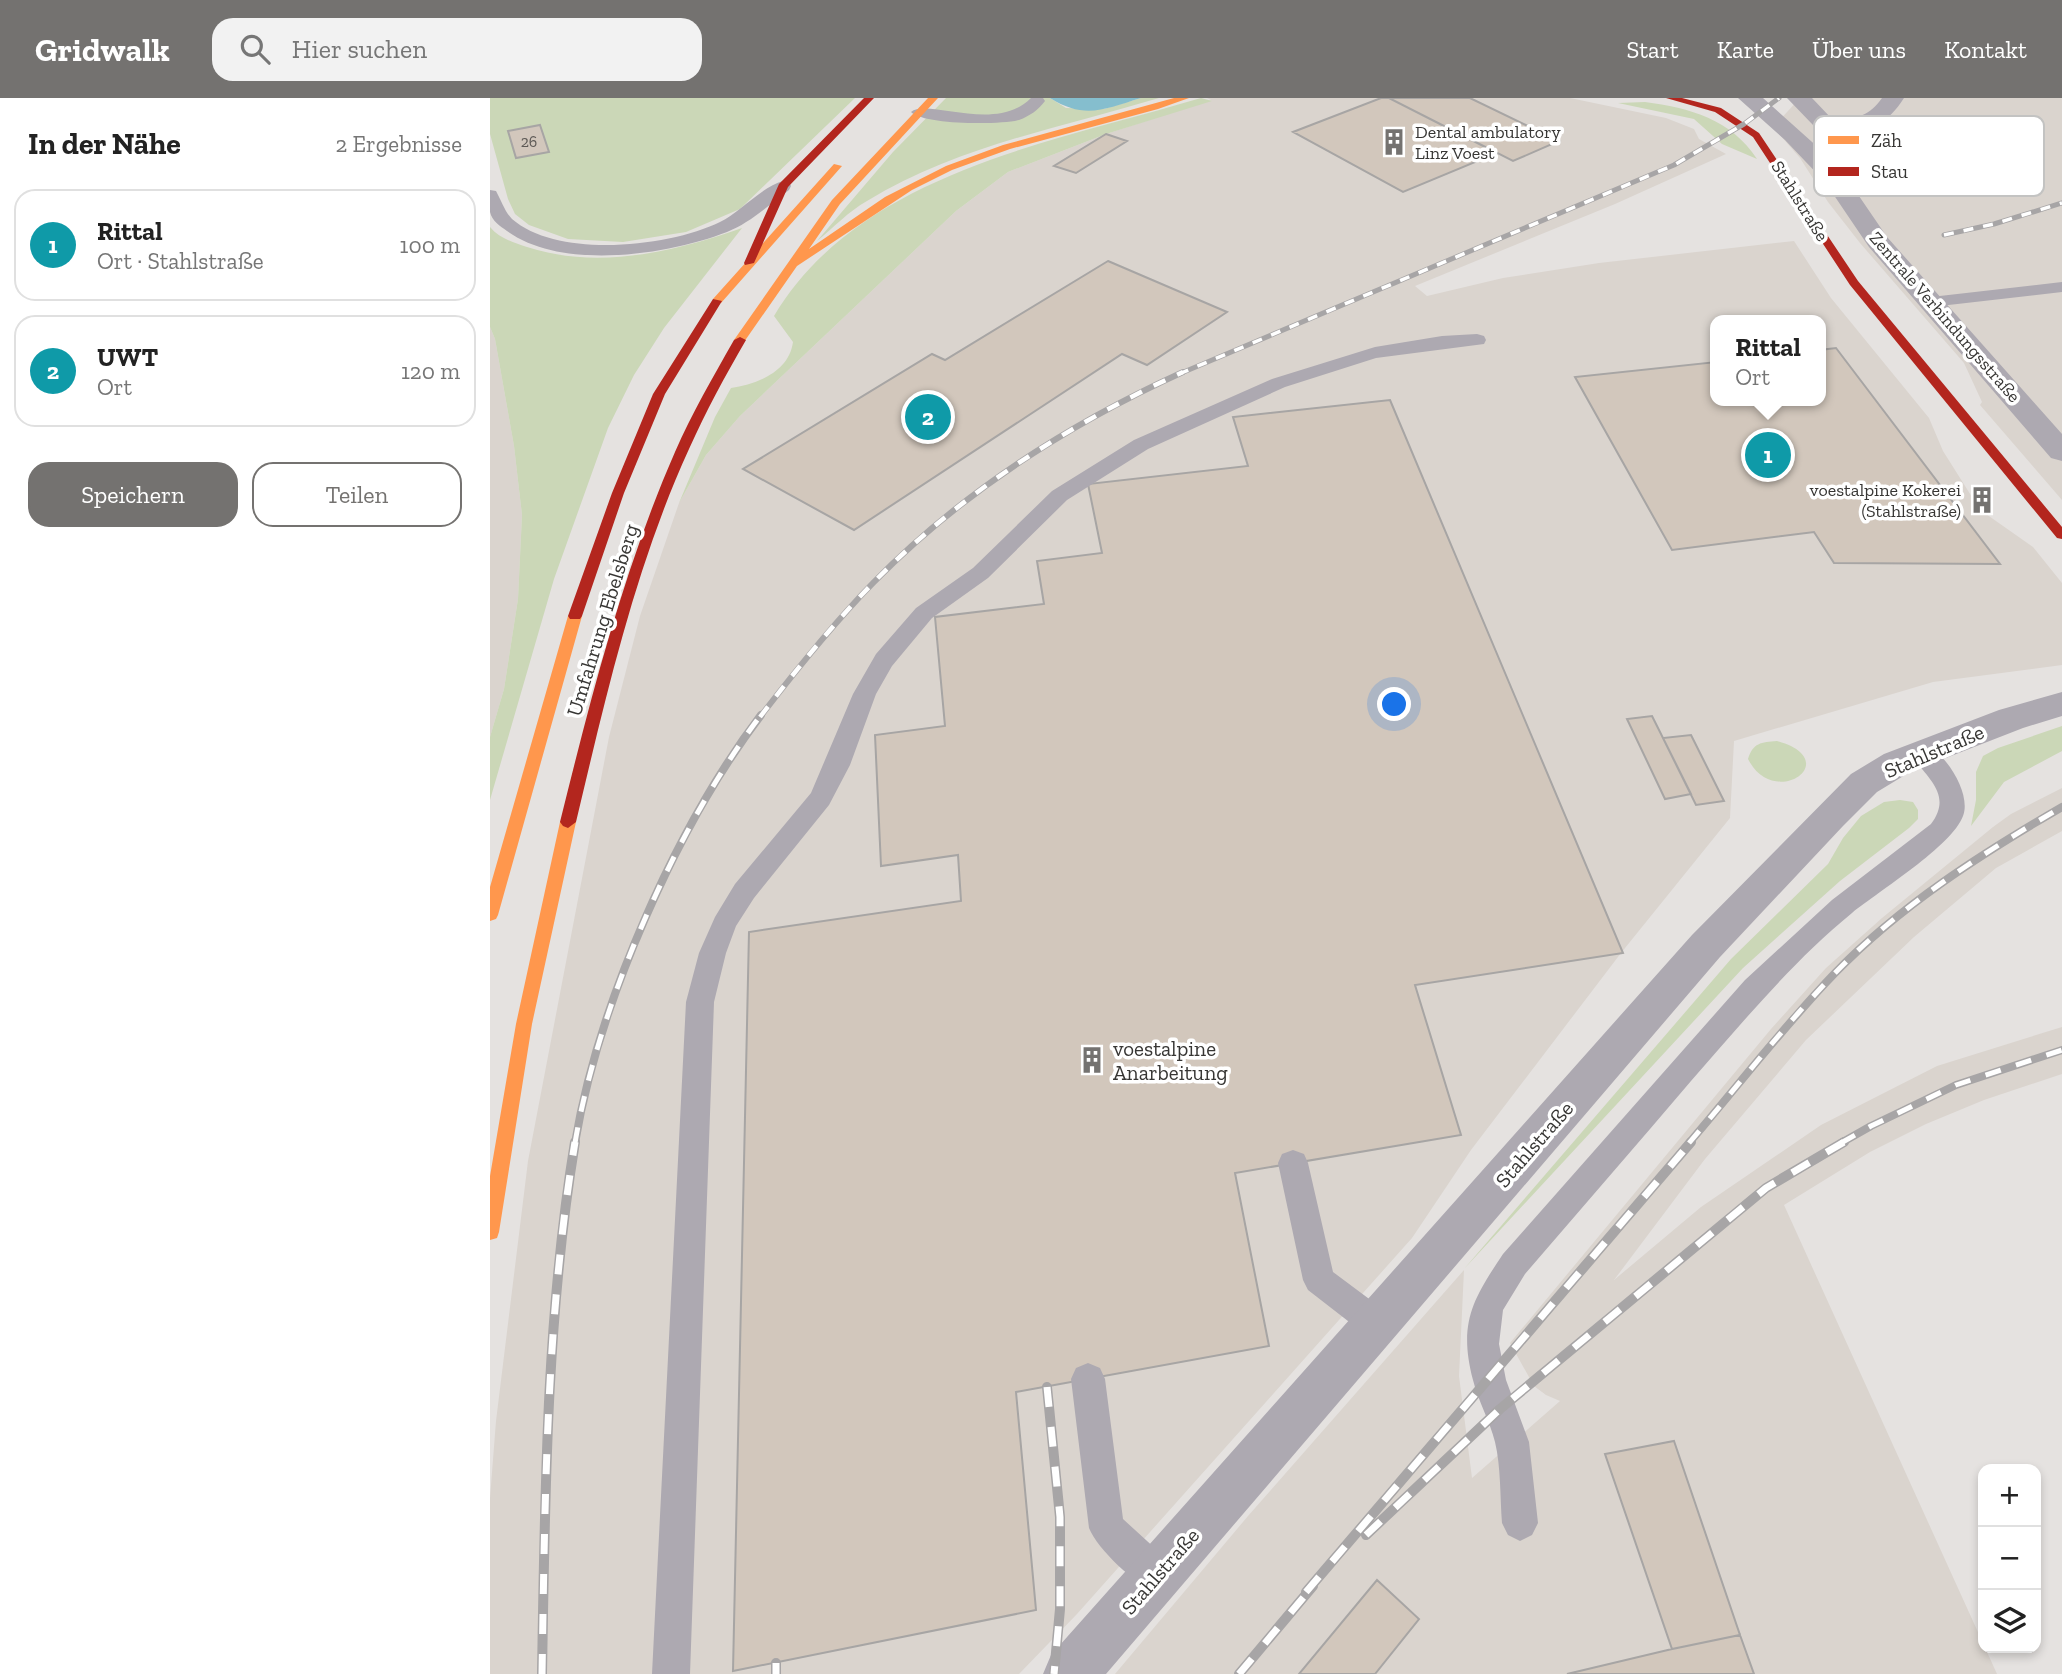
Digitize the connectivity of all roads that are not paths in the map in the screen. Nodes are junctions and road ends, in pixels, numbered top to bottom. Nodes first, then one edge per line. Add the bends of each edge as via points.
1 (869, 98) edge
2 (933, 98) edge
3 (1184, 98) edge
4 (1671, 98) edge
5 (1749, 98) edge
6 (1798, 98) edge
7 (1893, 98) edge
8 (1037, 101) dead end
9 (919, 112) junction
10 (1816, 116) edge
11 (1877, 116) edge
12 (846, 155) dead end
13 (1814, 157) edge
14 (783, 186) junction
15 (490, 195) edge
16 (1847, 196) edge
17 (749, 263) junction
18 (796, 263) junction
19 (2062, 288) edge
20 (1931, 302) junction
21 (1477, 340) dead end
22 (2062, 452) edge
23 (2062, 535) edge
24 (2062, 704) edge
25 (1922, 752) junction
26 (490, 915) edge
27 (1293, 1163) dead end
28 (490, 1232) edge
29 (1377, 1324) junction
30 (1088, 1379) dead end
31 (1520, 1523) dead end
32 (1157, 1575) junction
33 (671, 1674) edge
34 (1070, 1674) edge

1 - 14 main road
2 - 9 main road, Umfahrung Ebelsberg
3 - 18 main road via 978,157 921,180 875,206
4 - 23 main road, Stahlstraße via 1718,110 1756,135 1854,283
5 - 13 street, Zentrale Verbindungsstraße
6 - 10 street
7 - 11 street
8 - 9 lane via 1025,114 993,119
9 - 18 main road, Umfahrung Ebelsberg via 825,217
12 - 17 main road, Umfahrung Ebelsberg
14 - 15 lane via 723,227 681,241 631,249 579,249 534,240 501,218
14 - 17 main road
16 - 20 street, Zentrale Verbindungsstraße via 1878,242
17 - 26 main road, Umfahrung Ebelsberg via 714,304 677,362 622,482 566,643
18 - 28 main road, Umfahrung Ebelsberg via 763,304 724,366 666,489 641,557 549,894
19 - 20 lane
20 - 22 street, Zentrale Verbindungsstraße
21 - 33 lane via 1399,346 1286,378 1163,432 1059,497 974,579 932,605 912,624 865,689 821,798 724,922 700,1002
24 - 25 street, Stahlstraße
25 - 29 street, Stahlstraße via 1864,783 1794,853 1706,946
25 - 31 lane via 1951,793 1952,814 1940,831 1842,907 1755,988 1514,1264 1487,1306 1483,1344 1489,1380 1512,1442
27 - 29 lane via 1319,1280
29 - 32 street, Stahlstraße
30 - 32 lane via 1107,1528
32 - 34 street, Stahlstraße

